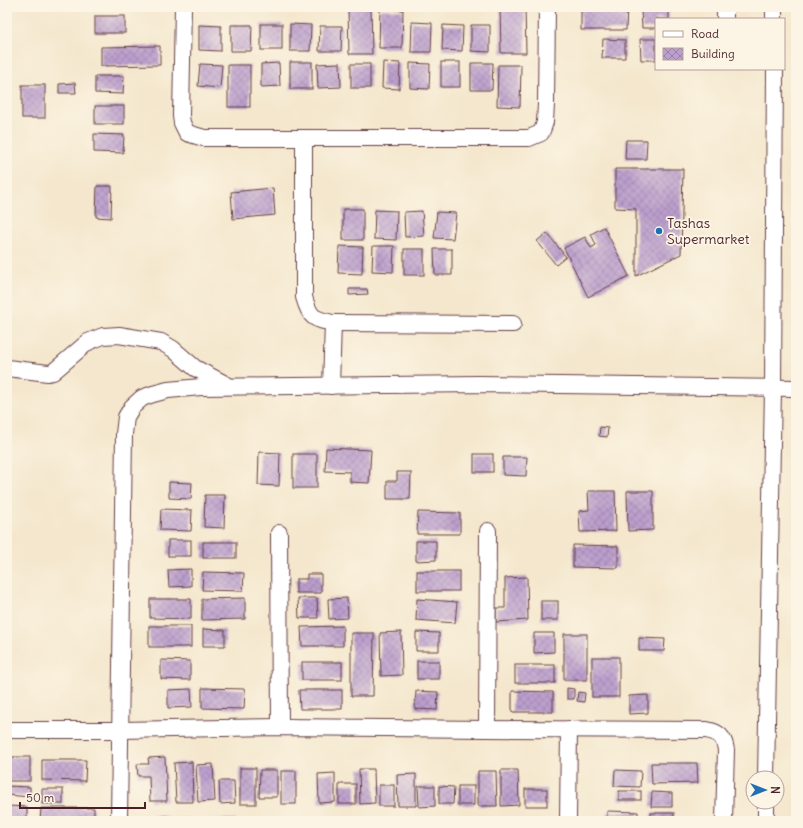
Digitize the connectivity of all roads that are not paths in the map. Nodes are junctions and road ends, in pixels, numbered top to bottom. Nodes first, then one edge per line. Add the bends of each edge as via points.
1 (183, 7) edge
2 (546, 7) edge
3 (725, 7) edge
4 (774, 7) edge
5 (725, 18) edge
6 (774, 18) edge
7 (775, 70) edge
8 (304, 139) junction
9 (333, 323) junction
10 (513, 324) dead end
11 (7, 368) edge
12 (229, 386) junction
13 (331, 386) junction
14 (772, 388) junction
15 (796, 388) edge
16 (488, 531) dead end
17 (279, 533) dead end
18 (280, 727) junction
19 (569, 729) junction
20 (7, 730) edge
21 (121, 730) junction
22 (487, 730) junction
23 (766, 770) edge
24 (766, 810) edge
25 (119, 821) edge
26 (568, 821) edge
27 (724, 821) edge
28 (766, 821) edge

1 - 8 street via 181,116 187,133 204,138
2 - 8 street via 546,104 545,122 541,133 529,138
3 - 5 street
4 - 6 street
7 - 14 street
8 - 9 street via 304,297 307,307 317,320
9 - 10 street
9 - 13 street
11 - 12 street via 53,372 88,342 103,336 119,335 162,342 195,368
12 - 13 street
12 - 21 street via 168,390 153,394 142,398 126,417
13 - 14 street via 479,384
14 - 15 street
14 - 23 street
16 - 22 street
17 - 18 street
18 - 21 street
18 - 22 street
19 - 22 street
19 - 26 street
19 - 27 street via 706,730 718,733 724,741 726,750
20 - 21 street
21 - 25 street
24 - 28 street

